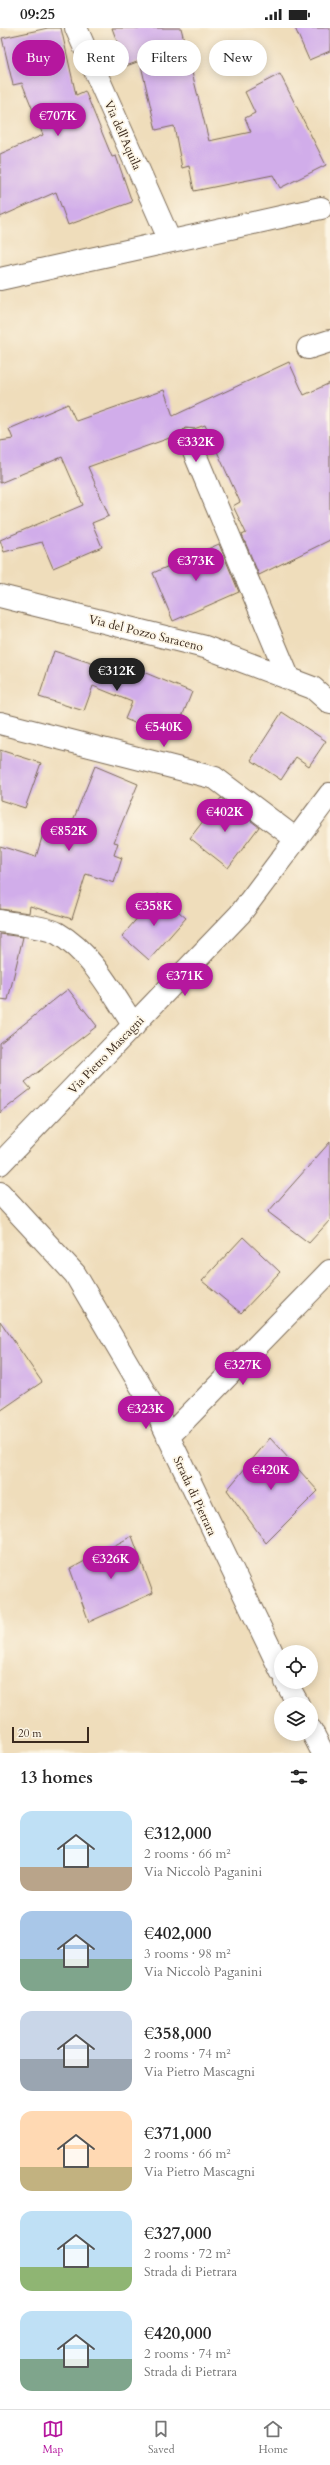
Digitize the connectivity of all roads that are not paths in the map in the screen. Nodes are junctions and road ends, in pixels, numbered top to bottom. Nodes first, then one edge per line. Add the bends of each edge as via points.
1 (76, 28) edge
2 (321, 208) dead end
3 (170, 241) junction
4 (0, 279) edge
5 (330, 341) edge
6 (308, 348) dead end
7 (189, 440) dead end
8 (0, 596) edge
9 (289, 679) junction
10 (330, 703) edge
11 (0, 723) edge
12 (330, 794) edge
13 (296, 839) junction
14 (0, 921) edge
15 (134, 1026) junction
16 (0, 1164) edge
17 (0, 1193) edge
18 (330, 1271) edge
19 (168, 1437) junction
20 (274, 1657) edge
21 (317, 1741) edge
22 (323, 1753) edge

1 - 3 street, Via dell'Aquila
2 - 3 street
3 - 4 street
5 - 6 street
7 - 9 street
8 - 9 street, Via del Pozzo Saraceno via 205,647
9 - 10 street, Via del Pozzo Saraceno via 313,688
11 - 13 street via 215,778
12 - 13 street, Via Pietro Mascagni
13 - 15 street, Via Pietro Mascagni via 240,914
14 - 15 street via 56,933 82,952
15 - 16 street, Via Pietro Mascagni
17 - 19 street, Strada di Pietrara via 75,1274
18 - 19 street
19 - 20 street, Strada di Pietrara
21 - 22 street

